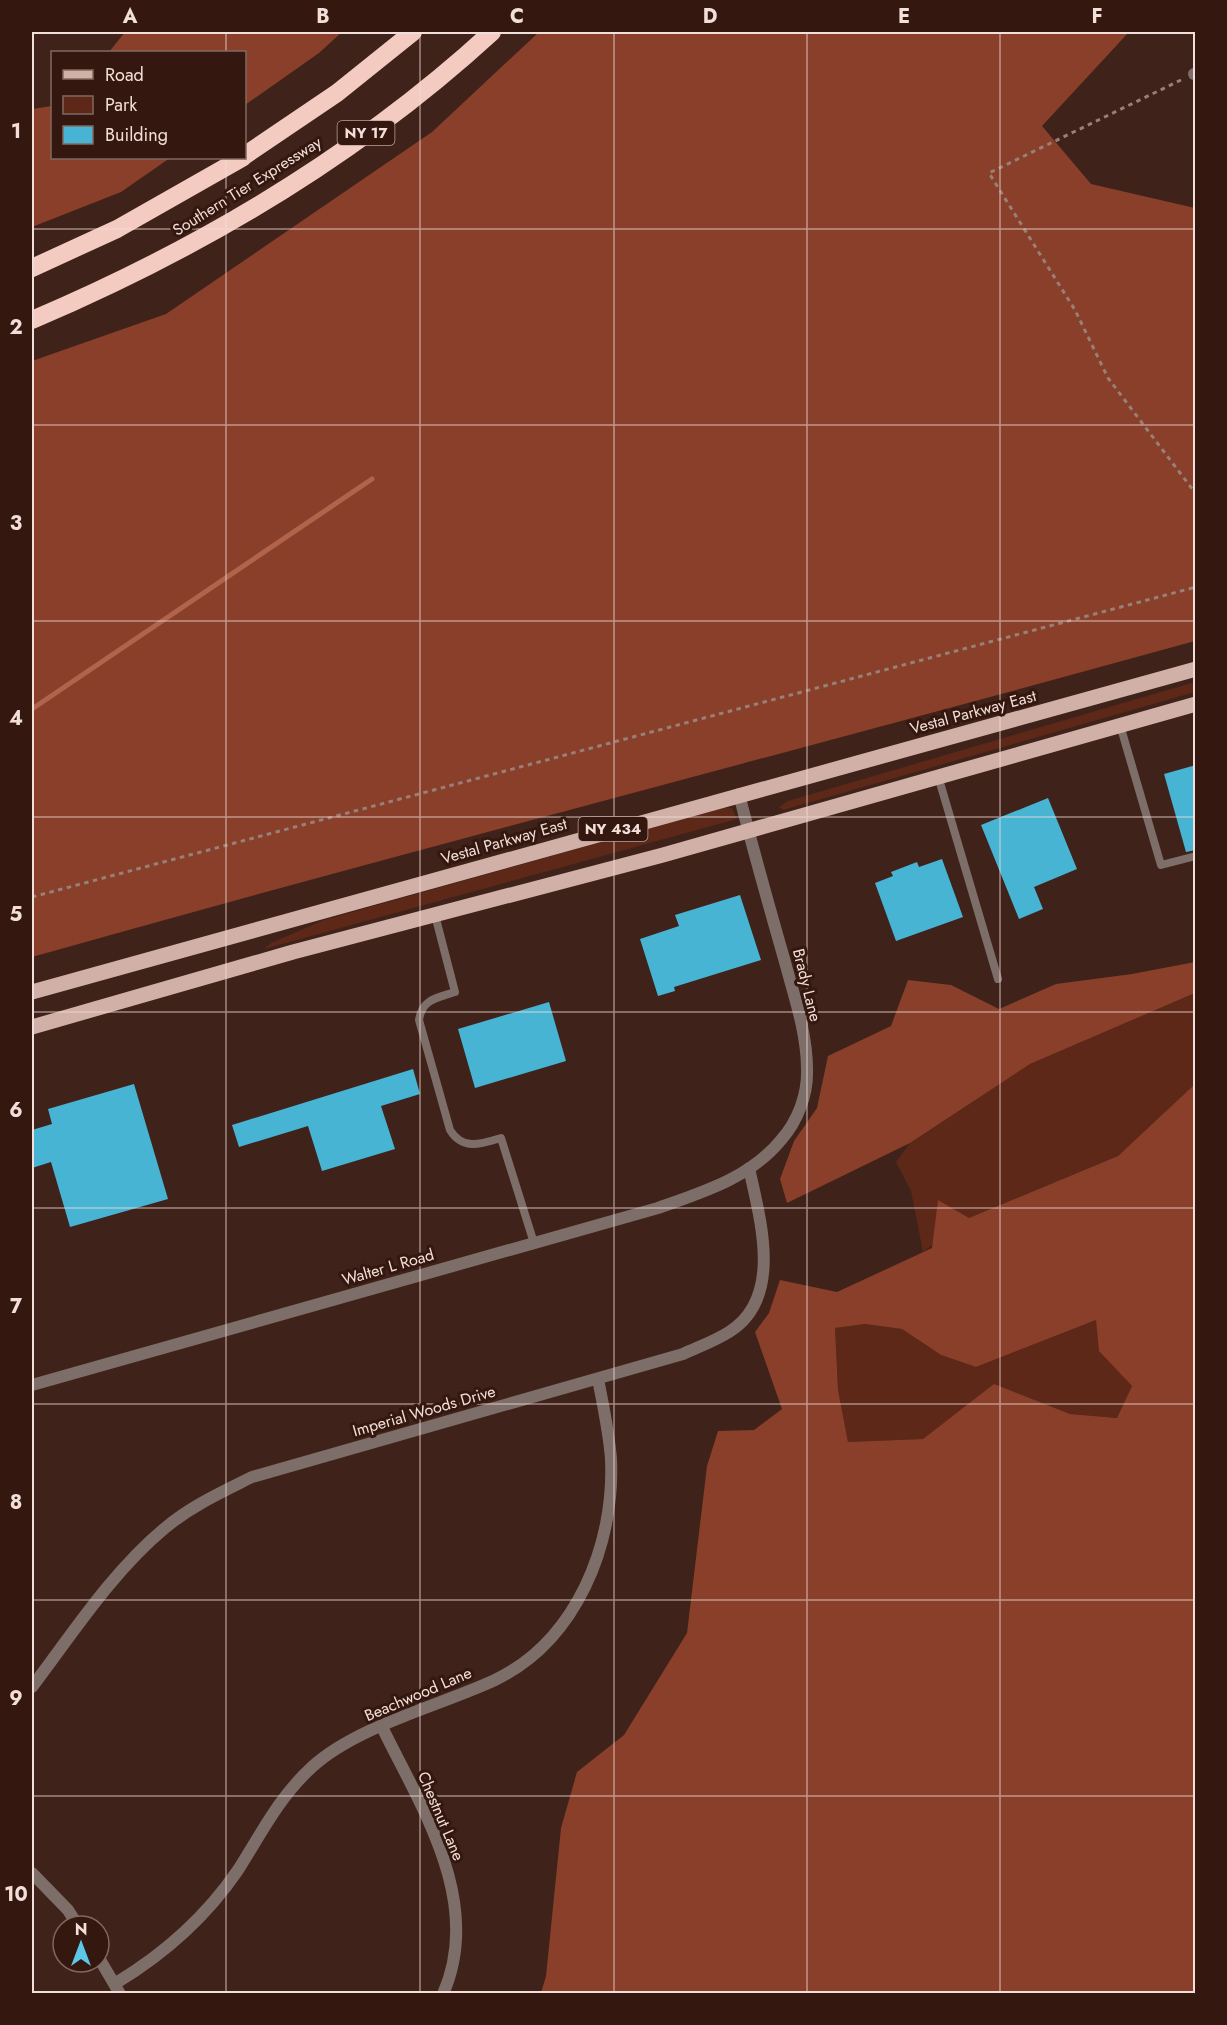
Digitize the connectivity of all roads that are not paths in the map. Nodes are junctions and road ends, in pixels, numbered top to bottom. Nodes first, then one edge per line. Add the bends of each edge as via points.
1 (413, 32) edge
2 (492, 32) edge
3 (246, 155) edge
4 (240, 159) edge
5 (32, 268) edge
6 (32, 321) edge
7 (1196, 669) edge
8 (1196, 704) edge
9 (1120, 725) junction
10 (938, 776) junction
11 (739, 794) junction
12 (748, 831) junction
13 (1196, 856) edge
14 (435, 915) junction
15 (998, 980) dead end
16 (32, 992) edge
17 (32, 1027) edge
18 (749, 1168) junction
19 (534, 1243) junction
20 (598, 1379) junction
21 (32, 1385) edge
22 (32, 1687) edge
23 (382, 1727) junction
24 (32, 1873) edge
25 (70, 1914) edge
26 (109, 1974) edge
27 (118, 1988) edge
28 (443, 1994) edge

1 - 3 highway, Southern Tier Expressway / NY 17 via 337,93
2 - 6 highway, Southern Tier Expressway / NY 17 via 414,99 294,184 163,260
4 - 5 highway, Southern Tier Expressway / NY 17 via 117,229
7 - 11 main road, Vestal Parkway East / NY 434
8 - 9 main road, NY 434
9 - 10 main road, NY 434
9 - 13 lane via 1161,865
10 - 12 main road, NY 434
10 - 15 lane
11 - 12 street, Brady Lane
11 - 16 main road, Vestal Parkway East / NY 434
12 - 14 main road, NY 434
12 - 18 street, Brady Lane via 795,1000 807,1069 800,1110 781,1140
14 - 17 main road, NY 434
14 - 19 lane via 455,992 429,1000 419,1020 450,1130 464,1144 501,1138
18 - 19 street, Walter L Road via 716,1188
18 - 20 street, Imperial Woods Drive via 761,1223 764,1272 756,1301 744,1318 730,1332 683,1354
19 - 21 street, Walter L Road
20 - 22 street, Imperial Woods Drive via 252,1477 200,1504 166,1527 136,1555
20 - 23 street, Beachwood Lane via 607,1430 610,1489 602,1542 572,1612 556,1635 498,1679
23 - 27 street, Beachwood Lane via 345,1744 311,1768 281,1799 218,1897 169,1948
23 - 28 street, Chestnut Lane via 444,1857 454,1897 456,1938
24 - 25 street
26 - 27 street

